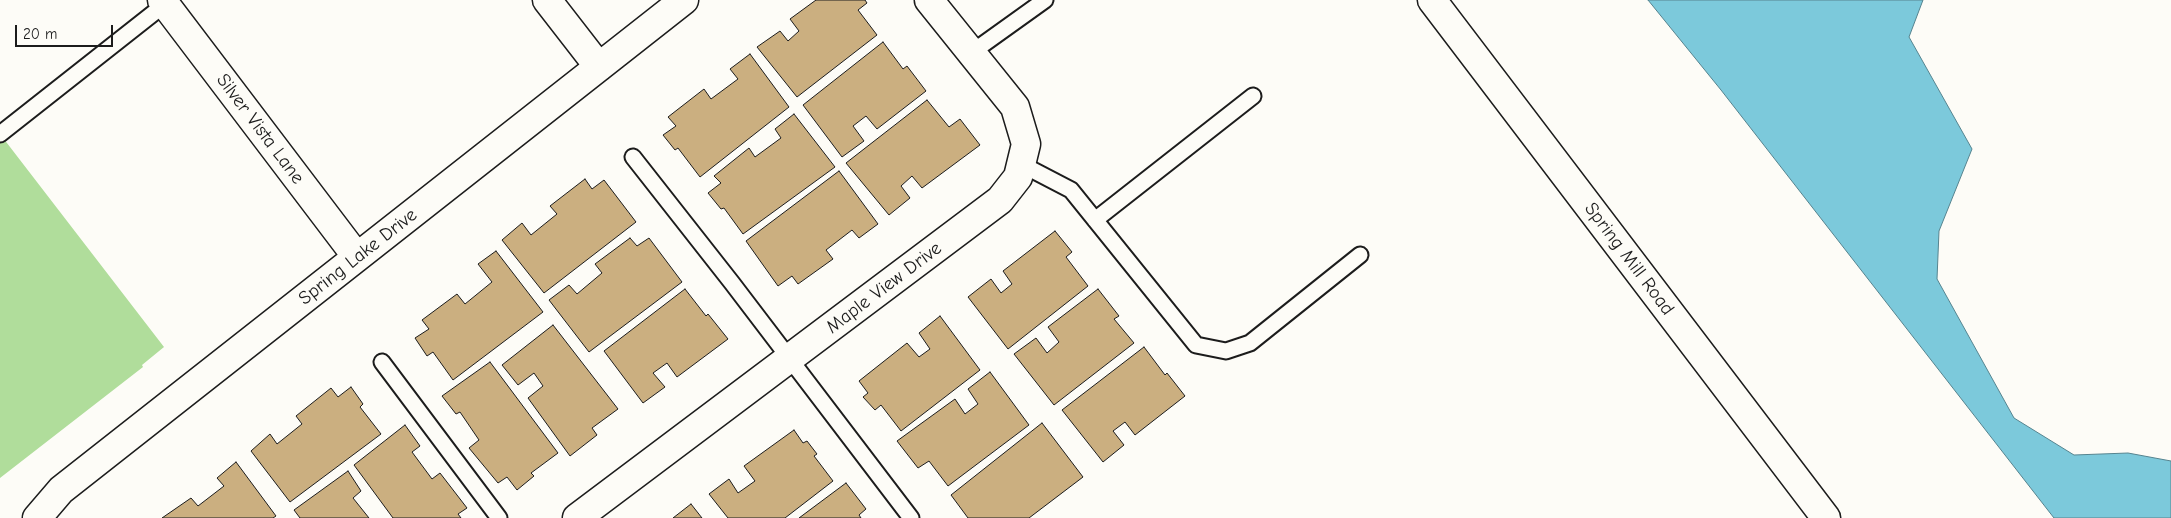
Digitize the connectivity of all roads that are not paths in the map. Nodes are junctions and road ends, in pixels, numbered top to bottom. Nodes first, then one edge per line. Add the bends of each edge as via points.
1 (548, 0) edge
2 (684, 0) edge
3 (929, 0) edge
4 (1045, 0) edge
5 (1432, 0) edge
6 (163, 2) edge
7 (971, 53) junction
8 (599, 67) junction
9 (1253, 96) dead end
10 (0, 134) edge
11 (633, 157) dead end
12 (1021, 164) junction
13 (1095, 220) junction
14 (1360, 255) dead end
15 (358, 257) junction
16 (789, 359) junction
17 (382, 362) dead end
18 (37, 518) edge
19 (499, 518) edge
20 (577, 518) edge
21 (911, 518) edge
22 (1826, 518) edge

1 - 8 street
2 - 8 street, Spring Lake Drive
3 - 7 street, Maple View Drive
4 - 7 lane
5 - 22 street, Spring Mill Road
6 - 10 lane
6 - 15 street, Silver Vista Lane
7 - 12 street, Maple View Drive via 1015,106 1026,144
8 - 15 street, Spring Lake Drive
9 - 13 lane
11 - 16 lane
12 - 13 lane via 1071,190
12 - 16 street, Maple View Drive via 1018,177 1000,200
13 - 14 lane via 1196,345 1226,351 1250,343
15 - 18 street, Spring Lake Drive via 61,490
16 - 20 street, Maple View Drive
16 - 21 lane
17 - 19 lane

